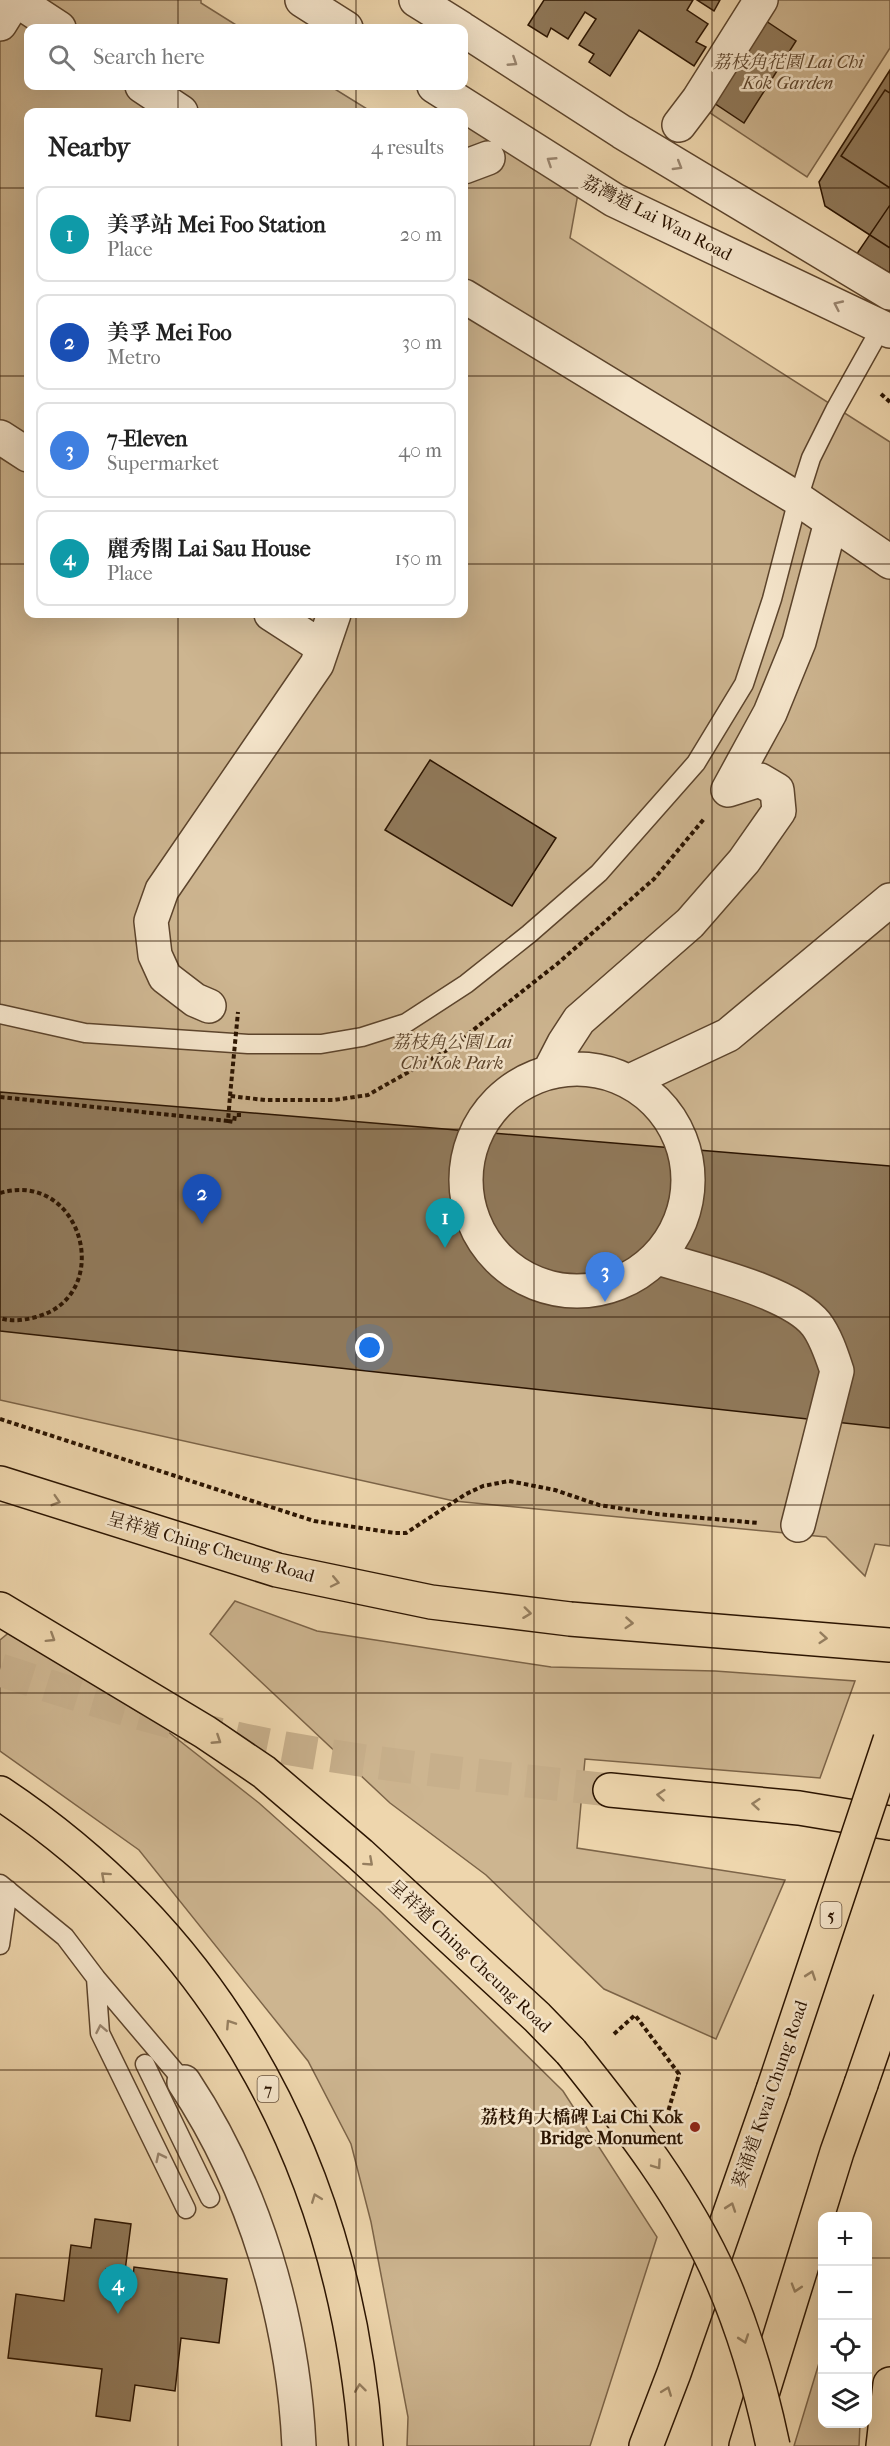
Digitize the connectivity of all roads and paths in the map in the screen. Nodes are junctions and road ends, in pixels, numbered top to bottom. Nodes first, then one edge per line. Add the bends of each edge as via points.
1 (16, 0) edge
2 (302, 0) edge
3 (416, 0) edge
4 (761, 0) edge
5 (0, 24) edge
6 (53, 24) edge
7 (340, 24) edge
8 (454, 24) edge
9 (468, 33) edge
10 (148, 90) edge
11 (440, 90) edge
12 (176, 108) edge
13 (679, 124) dead end
14 (890, 293) edge
15 (468, 298) edge
16 (886, 329) edge
17 (0, 437) edge
18 (24, 452) edge
19 (798, 500) junction
20 (831, 522) junction
21 (890, 562) edge
22 (277, 618) edge
23 (333, 618) edge
24 (322, 647) junction
25 (890, 900) edge
26 (224, 1009) joint
27 (0, 1014) edge
28 (549, 1072) junction
29 (630, 1081) junction
30 (230, 1096) dead end
31 (241, 1115) dead end
32 (228, 1121) dead end
33 (0, 1193) edge
34 (658, 1258) junction
35 (0, 1318) edge
36 (0, 1419) edge
37 (0, 1483) edge
38 (798, 1525) joint
39 (0, 1609) edge
40 (890, 1645) edge
41 (890, 1740) edge
42 (610, 1790) tunnel mouth
43 (0, 1793) edge
44 (890, 1823) edge
45 (4, 1887) edge
46 (0, 1945) edge
47 (96, 1978) junction
48 (890, 2000) edge
49 (614, 2034) dead end
50 (163, 2055) junction
51 (145, 2064) junction
52 (121, 2075) junction
53 (184, 2082) joint
54 (667, 2117) dead end
55 (210, 2198) dead end
56 (186, 2209) dead end
57 (890, 2384) edge
58 (299, 2446) edge
59 (366, 2446) edge
60 (646, 2446) edge
61 (746, 2446) edge
62 (773, 2446) edge
63 (883, 2446) edge

1 - 5 street
1 - 6 street
2 - 7 street
3 - 8 street
4 - 13 street
9 -> 14 street via 622,132
10 - 12 street
16 -> 11 street, 荔灣道 Lai Wan Road via 614,200
15 - 19 street
16 - 19 lane via 816,449
17 - 18 street
19 - 20 street
19 - 27 lane via 744,684 696,763 599,873 466,984 406,1023 362,1037 321,1044 248,1044 86,1033
20 - 21 street
20 - 28 street via 799,642 770,713 728,790 760,780 777,790 779,811 744,861 690,923 579,1020
22 - 24 street
23 - 24 street
24 - 26 street via 317,664 162,890 151,921 155,955 165,977 195,1000
25 - 29 street via 728,1035
26 - 30 path, bridge
28 - 29 street via 590,1068
28 - 34 street via 512,1089 483,1119 467,1157 467,1198 480,1237 508,1269 544,1288 575,1292 625,1282
29 - 34 street via 662,1107 682,1142 689,1183 680,1224
31 - 32 path via 234,1115 234,1122
33 - 35 path via 30,1190 49,1197 77,1227 82,1246 82,1267 75,1287 62,1303 46,1315 26,1320
34 - 38 street via 788,1302 816,1324 830,1350 837,1371
36 - 38 path via 314,1521 395,1533 406,1533 483,1486 509,1481 555,1490 599,1505
37 -> 40 main road, 呈祥道 Ching Cheung Road via 277,1570 431,1602 570,1619
39 -> 62 main road, 呈祥道 Ching Cheung Road, bridge via 205,1732 264,1772 360,1854 571,2052 666,2178 705,2245 745,2341
60 -> 41 main road, 葵涌道 Kwai Chung Road / 5, bridge via 773,2090
44 -> 42 main road via 799,1808
59 -> 43 main road, 7 via 355,2345 341,2277 295,2143 259,2070 214,2000 164,1934 68,1843
45 - 46 lane
45 - 47 lane via 65,1937
47 - 50 lane
52 -> 47 lane via 100,2033
48 -> 61 main road, bridge via 849,2117
49 - 54 path via 635,2015 679,2074
50 - 51 lane
50 - 53 lane
51 - 52 lane
51 - 55 lane
56 -> 52 lane
53 - 58 street via 208,2118 247,2198 283,2318
57 - 63 main road

